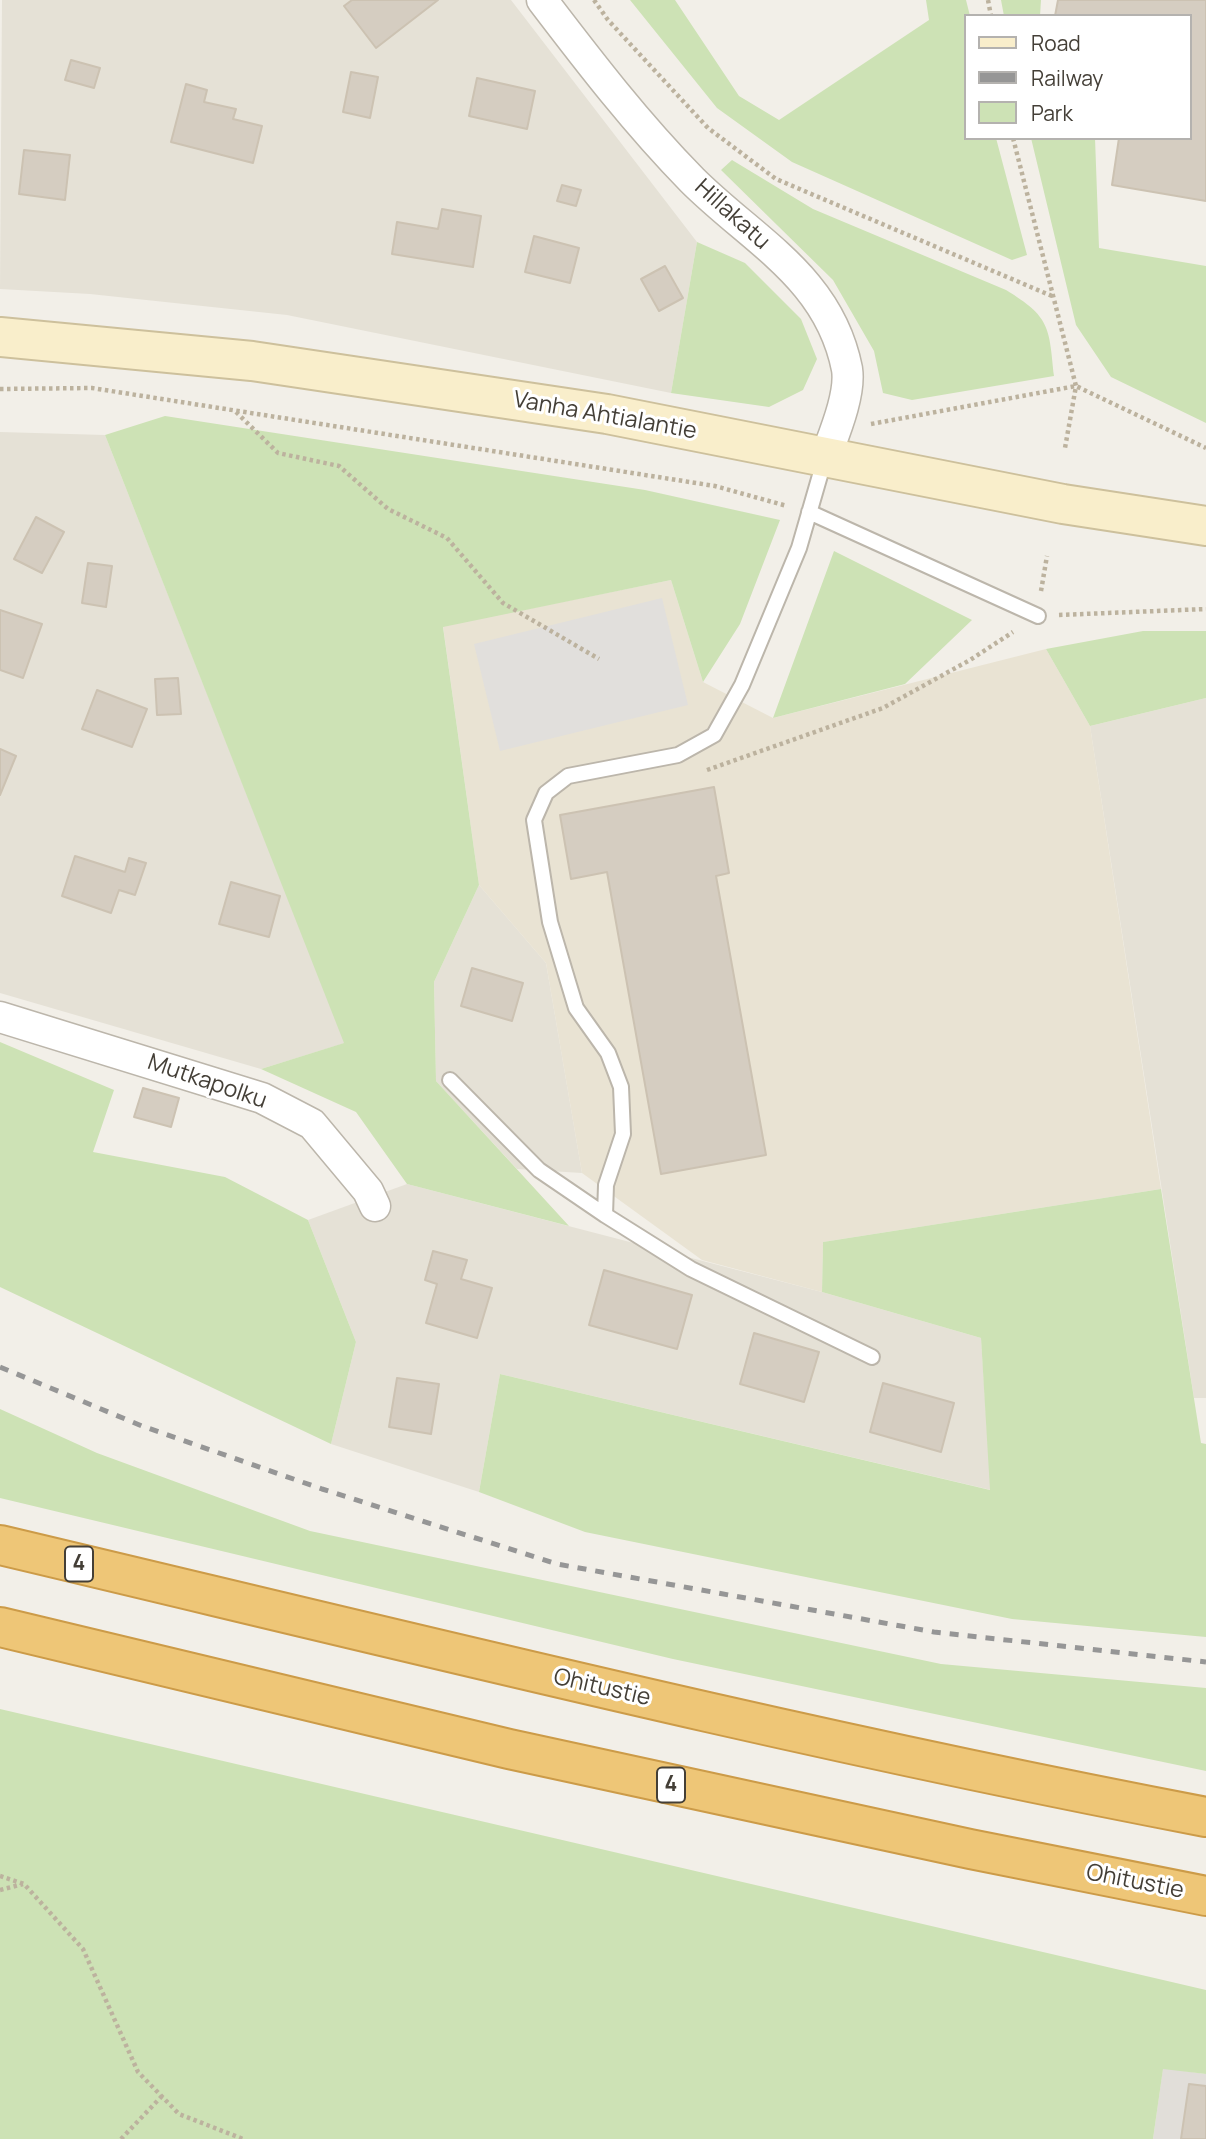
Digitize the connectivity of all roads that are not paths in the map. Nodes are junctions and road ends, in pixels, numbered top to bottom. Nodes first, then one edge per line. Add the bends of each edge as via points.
1 (542, 0) edge
2 (0, 337) edge
3 (825, 457) junction
4 (809, 512) junction
5 (1206, 526) edge
6 (1038, 616) road end
7 (0, 1017) edge
8 (450, 1080) dead end
9 (375, 1206) dead end
10 (606, 1215) junction
11 (872, 1357) dead end
12 (0, 1545) edge
13 (0, 1627) edge
14 (1206, 1817) edge
15 (1206, 1896) edge

1 - 3 street, Hillakatu via 615,96 694,181 804,279 831,320 847,372 840,418
2 - 3 street, Vanha Ahtialantie via 266,363 607,414
3 - 4 lane
3 - 5 street, Vanha Ahtialantie via 1063,505
4 - 6 lane
4 - 10 lane via 799,548 742,685 714,735 678,755 568,776 545,793 534,820 550,922 576,1007 608,1053 621,1087 624,1134 606,1185
7 - 9 street, Mutkapolku via 262,1098 312,1124 368,1191
8 - 10 lane via 539,1170
10 - 11 lane via 691,1269
12 - 14 highway, Ohitustie / 4 via 954,1768
13 - 15 highway, Ohitustie / 4 via 509,1749

